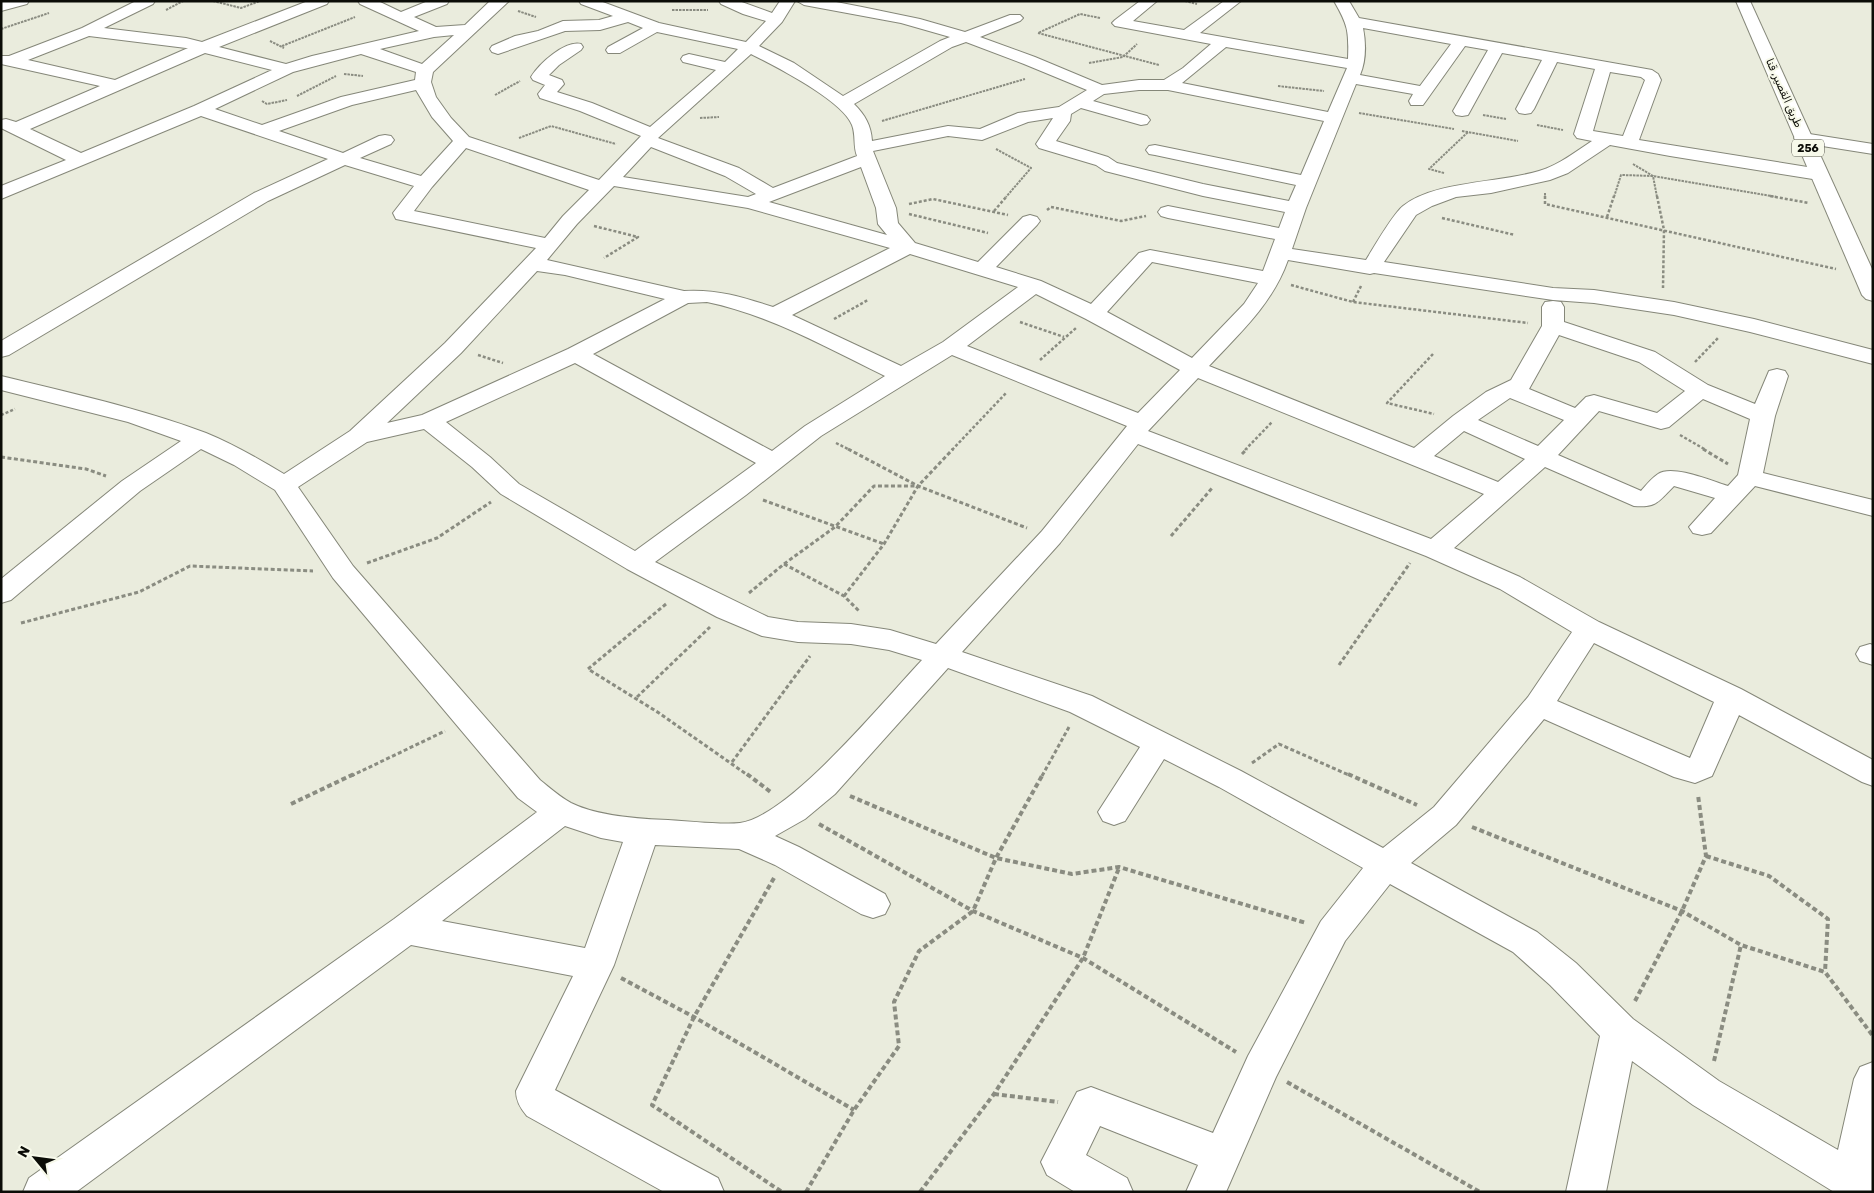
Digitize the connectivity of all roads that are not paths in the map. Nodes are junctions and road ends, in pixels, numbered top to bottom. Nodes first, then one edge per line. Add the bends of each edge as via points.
1 (22, 1) edge
2 (148, 1) edge
3 (322, 1) edge
4 (365, 1) edge
5 (442, 1) edge
6 (726, 1) edge
7 (788, 1) edge
8 (804, 1) edge
9 (1150, 1) edge
10 (1234, 1) edge
11 (1743, 1) edge
12 (495, 2) edge
13 (594, 2) edge
14 (1, 7) edge
15 (1347, 12) edge
16 (401, 17) junction
17 (628, 17) junction
18 (1015, 18) dead end
19 (776, 19) junction
20 (87, 31) junction
21 (434, 32) junction
22 (659, 34) junction
23 (1186, 36) junction
24 (966, 37) junction
25 (471, 39) junction
26 (1462, 40) junction
27 (1222, 42) junction
28 (1498, 46) junction
29 (204, 47) junction
30 (575, 47) dead end
31 (750, 47) junction
32 (498, 48) junction
33 (363, 49) junction
34 (614, 50) dead end
35 (1552, 56) junction
36 (689, 59) dead end
37 (6, 60) edge
38 (553, 62) junction
39 (1604, 65) junction
40 (727, 67) junction
41 (287, 69) junction
42 (1353, 72) junction
43 (424, 77) junction
44 (117, 85) junction
45 (1168, 85) junction
46 (1100, 90) junction
47 (843, 102) junction
48 (1081, 102) junction
49 (1525, 109) dead end
50 (200, 110) junction
51 (1462, 111) dead end
52 (1063, 112) junction
53 (1334, 113) junction
54 (1141, 120) dead end
55 (9, 125) edge
56 (263, 131) junction
57 (1803, 138) junction
58 (1607, 139) junction
59 (385, 140) dead end
60 (463, 141) junction
61 (646, 141) junction
62 (1629, 144) junction
63 (1873, 148) edge
64 (1155, 150) dead end
65 (865, 153) junction
66 (1192, 158) junction
67 (344, 159) junction
68 (81, 160) junction
69 (1820, 174) junction
70 (1170, 181) junction
71 (1307, 182) junction
72 (425, 183) junction
73 (606, 184) junction
74 (1, 193) edge
75 (772, 195) junction
76 (750, 204) junction
77 (1296, 208) junction
78 (1168, 212) road end
79 (1030, 221) road end
80 (1284, 244) junction
81 (550, 245) junction
82 (908, 247) junction
83 (531, 264) junction
84 (1370, 268) junction
85 (982, 269) junction
86 (1271, 279) junction
87 (1034, 286) junction
88 (1553, 294) junction
89 (1873, 295) edge
90 (684, 297) junction
91 (1094, 314) junction
92 (775, 315) junction
93 (1553, 326) junction
94 (951, 347) junction
95 (1, 350) edge
96 (576, 354) junction
97 (1873, 357) edge
98 (1194, 368) junction
99 (902, 375) junction
100 (1778, 376) dead end
101 (1, 383) edge
102 (1510, 390) junction
103 (1700, 390) junction
104 (1763, 416) junction
105 (1579, 418) junction
106 (429, 421) junction
107 (1461, 421) junction
108 (1138, 429) junction
109 (359, 436) junction
110 (199, 439) junction
111 (1542, 457) junction
112 (1417, 458) junction
113 (773, 462) junction
114 (1750, 477) junction
115 (284, 485) junction
116 (1500, 492) junction
117 (1732, 495) junction
118 (1873, 508) edge
119 (1702, 526) dead end
120 (1429, 547) junction
121 (636, 563) junction
122 (1, 594) edge
123 (1589, 629) junction
124 (943, 656) junction
125 (1731, 697) junction
126 (1539, 705) junction
127 (1159, 742) junction
128 (1873, 774) edge
129 (560, 812) junction
130 (1114, 812) dead end
131 (643, 832) junction
132 (742, 836) junction
133 (1386, 864) junction
134 (873, 904) dead end
135 (406, 929) junction
136 (596, 965) junction
137 (1620, 1031) junction
138 (1873, 1079) edge
139 (1222, 1156) junction
140 (1861, 1186) edge
141 (43, 1192) edge
142 (704, 1192) edge
143 (1113, 1192) edge
144 (1206, 1192) edge
145 (1586, 1192) edge

1 - 14 main road
2 - 20 main road
3 - 29 main road
4 - 16 main road
5 - 16 main road
6 - 19 main road
7 - 19 main road
8 - 24 main road
9 - 23 main road via 1120,23
10 - 23 main road
11 - 57 main road, طريق القصير, قنا / 256
12 - 25 main road
13 - 17 main road
15 - 26 main road
15 - 42 main road via 1357,36
16 - 21 main road
17 - 22 main road
17 - 32 main road via 600,25 563,26
18 - 24 main road
19 - 31 main road
20 - 29 main road
20 - 37 main road
21 - 25 main road
21 - 33 main road
22 - 31 main road via 678,32
22 - 34 main road
23 - 27 main road
24 - 46 main road
24 - 47 main road via 946,44
25 - 32 main road
25 - 43 main road
26 - 28 main road
26 - 42 main road via 1420,96
27 - 42 main road
27 - 45 main road via 1190,71
28 - 35 main road
28 - 51 main road
29 - 41 main road
29 - 44 main road
30 - 38 main road
31 - 40 main road
31 - 47 main road via 788,66
32 - 38 main road
33 - 41 main road
33 - 43 main road
35 - 39 main road
35 - 49 main road
36 - 40 main road
37 - 44 main road
38 - 61 main road via 540,77 556,84 548,95 586,107
39 - 58 main road via 1583,134
39 - 62 main road via 1635,70 1653,80
40 - 61 main road
41 - 50 main road
42 - 53 main road
43 - 56 main road
43 - 60 main road via 430,100
44 - 55 main road
45 - 46 main road
45 - 53 main road
46 - 48 main road
47 - 65 main road via 862,127
48 - 52 main road
48 - 54 main road
50 - 56 main road
50 - 68 main road
52 - 65 main road via 1024,117 982,135 948,131
52 - 70 main road via 1045,144 1102,161 1111,167
53 - 71 main road
55 - 68 main road
56 - 67 main road
57 - 63 main road
57 - 69 main road, طريق القصير, قنا / 256
58 - 62 main road
58 - 84 main road via 1562,168 1543,176 1453,192 1425,202 1409,211
59 - 67 main road
60 - 72 main road
60 - 73 main road
61 - 73 main road
61 - 75 main road via 732,172
62 - 69 main road
64 - 66 main road
65 - 75 main road
65 - 82 main road via 886,208 888,224
66 - 70 main road
66 - 71 main road
67 - 72 main road
67 - 95 main road via 261,197
68 - 74 main road
69 - 89 main road, طريق القصير, قنا / 256
70 - 77 main road
71 - 77 main road
72 - 81 main road via 403,215
73 - 76 main road
73 - 81 main road
75 - 76 main road
76 - 82 main road
77 - 80 main road
78 - 80 main road
79 - 85 main road
80 - 84 main road
80 - 86 main road
81 - 83 main road
82 - 85 main road
82 - 92 main road
83 - 90 main road
83 - 109 main road via 453,348
84 - 88 main road
85 - 87 main road
86 - 91 main road via 1150,256
86 - 98 main road via 1252,308
87 - 91 main road
87 - 94 main road
88 - 93 main road
88 - 97 main road via 1586,295 1663,306
90 - 92 main road via 721,297
90 - 96 main road
91 - 98 main road
92 - 99 main road
93 - 102 main road via 1520,385
93 - 103 main road via 1647,357
94 - 99 main road
94 - 108 main road
96 - 106 main road
96 - 113 main road
98 - 108 main road
98 - 112 main road
99 - 113 main road via 812,431
100 - 104 main road
101 - 110 main road via 136,417
102 - 105 main road
102 - 107 main road via 1494,397
103 - 104 main road
103 - 105 main road via 1661,422 1597,401
104 - 114 main road
105 - 111 main road
106 - 109 main road
106 - 121 main road via 510,489
107 - 111 main road
107 - 112 main road
108 - 120 main road via 1228,470
108 - 124 main road via 1051,537
109 - 115 main road
110 - 115 main road
110 - 122 main road via 131,486
111 - 116 main road
111 - 117 main road via 1634,498 1646,499 1668,478
112 - 116 main road
113 - 121 main road
114 - 117 main road
114 - 118 main road
115 - 129 main road via 342,572 529,789
116 - 120 main road
117 - 119 main road
120 - 123 main road via 1510,583
121 - 124 main road via 762,626 890,640
123 - 125 main road
123 - 126 main road
124 - 127 main road via 1081,704
124 - 132 main road via 824,785 770,825
125 - 126 main road via 1701,768 1695,771
125 - 128 main road
126 - 133 main road via 1445,816
127 - 130 main road
127 - 133 main road
129 - 131 main road via 601,826
129 - 135 main road
131 - 132 main road
131 - 136 main road
132 - 134 main road via 787,856
133 - 137 main road via 1525,942 1563,974
133 - 139 main road via 1333,931 1262,1068
135 - 136 main road
135 - 141 main road
136 - 142 main road via 535,1091 535,1097
137 - 140 main road via 1706,1093
137 - 145 main road
138 - 140 main road
139 - 143 main road via 1091,1105 1061,1162
139 - 144 main road

